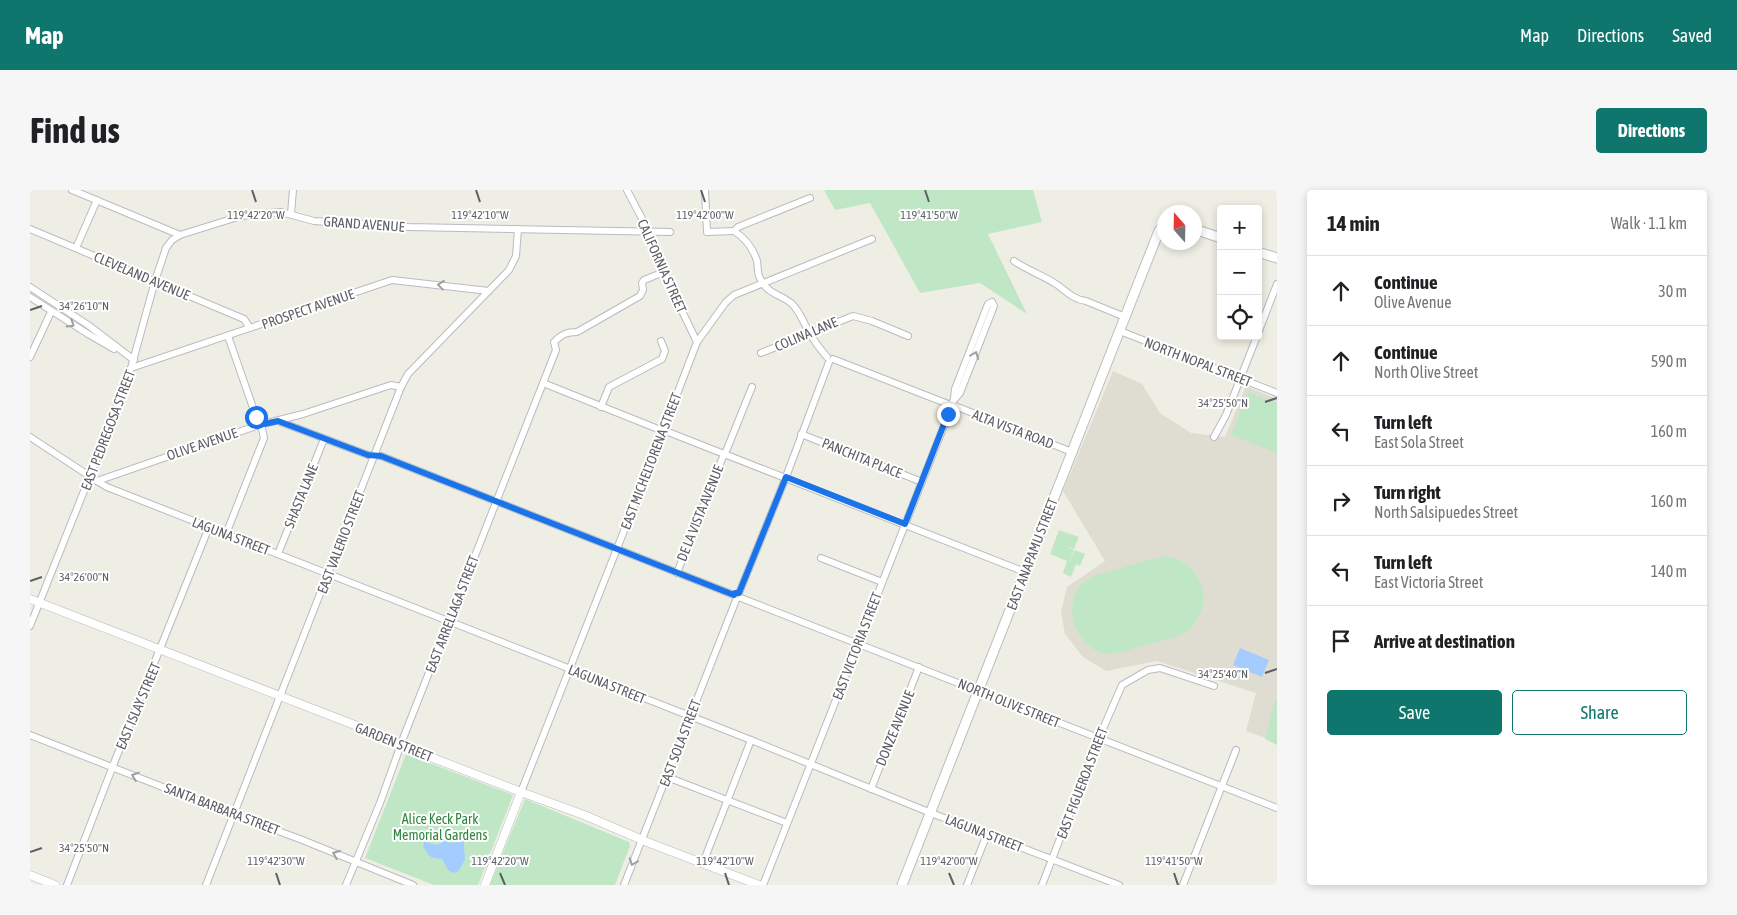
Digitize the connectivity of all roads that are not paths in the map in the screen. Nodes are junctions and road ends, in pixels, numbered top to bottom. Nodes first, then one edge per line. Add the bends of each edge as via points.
1 (72, 190) edge
2 (293, 190) edge
3 (627, 190) edge
4 (705, 190) edge
5 (810, 198) dead end
6 (97, 200) junction
7 (291, 214) junction
8 (30, 229) edge
9 (518, 229) junction
10 (734, 231) junction
11 (649, 232) junction
12 (670, 232) dead end
13 (1202, 232) edge
14 (180, 235) junction
15 (1157, 236) edge
16 (1217, 237) edge
17 (872, 239) dead end
18 (76, 248) junction
19 (1262, 253) edge
20 (1277, 258) edge
21 (1014, 261) dead end
22 (664, 272) junction
23 (155, 281) junction
24 (763, 284) junction
25 (1277, 284) edge
26 (30, 288) edge
27 (489, 291) junction
28 (30, 297) edge
29 (51, 312) junction
30 (1125, 317) junction
31 (1262, 324) edge
32 (250, 328) junction
33 (1120, 331) junction
34 (809, 332) junction
35 (228, 336) junction
36 (908, 336) dead end
37 (1256, 340) edge
38 (661, 341) dead end
39 (697, 342) junction
40 (761, 353) dead end
41 (30, 357) edge
42 (134, 360) junction
43 (830, 360) junction
44 (131, 368) junction
45 (1240, 378) junction
46 (542, 383) junction
47 (401, 387) junction
48 (752, 387) dead end
49 (1277, 393) edge
50 (952, 403) junction
51 (602, 407) junction
52 (278, 421) junction
53 (260, 424) junction
54 (663, 431) junction
55 (801, 434) junction
56 (30, 437) edge
57 (1214, 437) dead end
58 (324, 439) junction
59 (1072, 452) junction
60 (724, 454) junction
61 (375, 455) junction
62 (90, 476) junction
63 (786, 477) junction
64 (97, 480) junction
65 (922, 482) junction
66 (496, 501) junction
67 (905, 524) junction
68 (209, 527) junction
69 (226, 534) junction
70 (617, 549) junction
71 (278, 554) junction
72 (821, 558) dead end
73 (1025, 572) junction
74 (677, 573) junction
75 (329, 574) junction
76 (882, 582) junction
77 (738, 597) junction
78 (30, 598) edge
79 (39, 602) junction
80 (450, 622) junction
81 (30, 626) edge
82 (858, 644) junction
83 (161, 649) junction
84 (919, 667) junction
85 (570, 669) junction
86 (1214, 686) dead end
87 (978, 691) junction
88 (280, 696) junction
89 (690, 716) junction
90 (30, 735) edge
91 (1099, 738) junction
92 (751, 740) junction
93 (401, 745) junction
94 (1236, 750) dead end
95 (811, 764) junction
96 (113, 768) junction
97 (667, 777) junction
98 (1221, 786) junction
99 (871, 789) junction
100 (521, 792) junction
101 (728, 800) junction
102 (1277, 808) edge
103 (930, 813) junction
104 (234, 815) junction
105 (787, 823) junction
106 (987, 834) junction
107 (642, 840) junction
108 (1052, 859) junction
109 (355, 862) junction
110 (703, 863) junction
111 (30, 875) edge
112 (56, 885) edge
113 (67, 885) edge
114 (206, 885) edge
115 (346, 885) edge
116 (413, 885) edge
117 (485, 885) edge
118 (624, 885) edge
119 (759, 885) edge
120 (763, 885) edge
121 (902, 885) edge
122 (967, 885) edge
123 (1042, 885) edge
124 (1119, 885) edge
125 (1183, 885) edge

1 - 6 street
2 - 7 street
3 - 11 street, CALIFORNIA STREET
4 - 10 street via 707,232
5 - 10 street
6 - 14 street
6 - 18 street
7 - 9 street, GRAND AVENUE via 314,221
7 - 14 street, GRAND AVENUE via 245,215
8 - 18 street, CLEVELAND AVENUE
9 - 11 street, GRAND AVENUE
9 - 27 street, EAST VALERIO STREET via 514,262
10 - 24 street via 751,248
11 - 12 street, GRAND AVENUE
11 - 22 street, CALIFORNIA STREET
13 - 16 main road
14 - 23 street, EAST PEDREGOSA STREET via 168,244
15 - 30 main road, EAST ANAPAMU STREET
17 - 24 street, EAST MICHELTORENA STREET
18 - 23 street, CLEVELAND AVENUE
19 - 20 main road
21 - 30 street via 1080,301
22 - 39 street, CALIFORNIA STREET
22 - 46 street, EAST ARRELLAGA STREET via 644,280 640,296 577,332 561,335 554,342 556,350
23 - 32 street, CLEVELAND AVENUE via 244,319
23 - 42 street, EAST PEDREGOSA STREET
24 - 34 street via 795,307
24 - 39 street, EAST MICHELTORENA STREET via 734,295 726,302
25 - 31 street
26 - 42 street via 88,325
27 -> 32 street, PROSPECT AVENUE via 392,280
27 - 47 street, EAST VALERIO STREET via 408,374
28 - 29 street
29 - 41 street
29 -> 42 street
30 - 33 main road, EAST ANAPAMU STREET
32 - 35 street, PROSPECT AVENUE
33 - 45 street, NORTH NOPAL STREET
33 - 59 main road, EAST ANAPAMU STREET
34 - 36 street, COLINA LANE via 856,316
34 - 40 street, COLINA LANE
34 - 43 street
35 - 44 street, PROSPECT AVENUE
35 - 53 street
37 - 45 street
38 - 51 street via 665,351 662,359 608,387
39 - 54 street, EAST MICHELTORENA STREET
42 - 44 street, EAST PEDREGOSA STREET
43 - 50 street, ALTA VISTA ROAD
43 - 55 street, EAST SOLA STREET
44 - 62 street, EAST PEDREGOSA STREET
45 - 49 street, NORTH NOPAL STREET
45 - 57 street
46 - 51 street
46 - 66 street, EAST ARRELLAGA STREET
47 - 52 street, OLIVE AVENUE via 391,385
47 - 61 street, EAST VALERIO STREET
48 - 60 street, DE LA VISTA AVENUE
50 -> 50 street, EAST VICTORIA STREET via 960,393 994,306 992,302 988,304 961,372
50 - 59 street, ALTA VISTA ROAD
50 - 65 street, EAST VICTORIA STREET
51 - 54 street
52 - 53 street, OLIVE AVENUE
52 - 58 street, NORTH OLIVE STREET
53 - 64 street, OLIVE AVENUE
53 - 69 street via 264,438
54 - 60 street
54 - 70 street, EAST MICHELTORENA STREET
55 - 63 street, EAST SOLA STREET
55 - 65 street, PANCHITA PLACE
56 - 62 street
58 - 61 street, NORTH OLIVE STREET
58 - 71 street, SHASTA LANE
59 - 73 main road, EAST ANAPAMU STREET
60 - 63 street
60 - 74 street, DE LA VISTA AVENUE
61 - 66 street, NORTH OLIVE STREET
61 - 75 street, EAST VALERIO STREET
62 - 64 street
62 - 79 street, EAST PEDREGOSA STREET
63 - 67 street
63 - 77 street, EAST SOLA STREET
64 - 68 street, LAGUNA STREET via 107,487
65 - 67 street, EAST VICTORIA STREET
66 - 70 street, NORTH OLIVE STREET
66 - 80 street, EAST ARRELLAGA STREET
67 - 73 street
67 - 76 street, EAST VICTORIA STREET
68 - 69 street, LAGUNA STREET
68 - 83 street, EAST ISLAY STREET
69 - 71 street, LAGUNA STREET
70 - 74 street, NORTH OLIVE STREET
70 - 85 street, EAST MICHELTORENA STREET
71 - 75 street, LAGUNA STREET
72 - 76 street
73 - 87 main road, EAST ANAPAMU STREET
74 - 77 street, NORTH OLIVE STREET
75 - 80 street, LAGUNA STREET
75 - 88 street, EAST VALERIO STREET
76 - 82 street, EAST VICTORIA STREET
77 - 82 street, NORTH OLIVE STREET
77 - 89 street, EAST SOLA STREET
78 - 79 street, GARDEN STREET
79 - 81 street, EAST PEDREGOSA STREET
79 - 83 street, GARDEN STREET
80 - 85 street, LAGUNA STREET
80 - 93 street, EAST ARRELLAGA STREET
82 - 84 street, NORTH OLIVE STREET
82 - 95 street, EAST VICTORIA STREET
83 - 88 street, GARDEN STREET
83 - 96 street, EAST ISLAY STREET
84 - 87 street, NORTH OLIVE STREET
84 - 99 street, DONZE AVENUE
85 - 89 street, LAGUNA STREET
85 - 100 street, EAST MICHELTORENA STREET
86 - 91 street, EAST FIGUEROA STREET via 1160,668 1148,670 1121,687
87 - 91 street, NORTH OLIVE STREET
87 - 103 main road, EAST ANAPAMU STREET
88 - 93 street, GARDEN STREET
88 - 104 street, EAST VALERIO STREET
89 - 92 street, LAGUNA STREET
89 - 97 street, EAST SOLA STREET
90 - 96 street, SANTA BARBARA STREET
91 - 98 street, NORTH OLIVE STREET
91 - 108 street, EAST FIGUEROA STREET
92 - 95 street, LAGUNA STREET
92 - 101 street
93 - 100 street, GARDEN STREET
93 - 109 street, EAST ARRELLAGA STREET
94 - 98 street
95 - 99 street, LAGUNA STREET
95 - 105 street, EAST VICTORIA STREET
104 -> 96 street, SANTA BARBARA STREET
96 - 113 street, EAST ISLAY STREET
97 - 101 street
97 - 107 street, EAST SOLA STREET
98 - 102 street, NORTH OLIVE STREET
98 - 125 street
99 - 103 street, LAGUNA STREET
100 - 107 street, GARDEN STREET
100 - 117 street, EAST MICHELTORENA STREET
101 - 105 street
101 - 110 street
103 - 106 street, LAGUNA STREET
103 - 121 main road, EAST ANAPAMU STREET
109 -> 104 street, SANTA BARBARA STREET
104 - 114 street, EAST VALERIO STREET
105 - 120 street, EAST VICTORIA STREET
106 - 108 street, LAGUNA STREET
106 - 122 street
107 - 110 street, GARDEN STREET
107 -> 118 street, EAST SOLA STREET
108 - 123 street, EAST FIGUEROA STREET
108 - 124 street, LAGUNA STREET
109 - 115 street, EAST ARRELLAGA STREET
109 - 116 street, SANTA BARBARA STREET
110 - 119 street, GARDEN STREET
111 - 112 street

